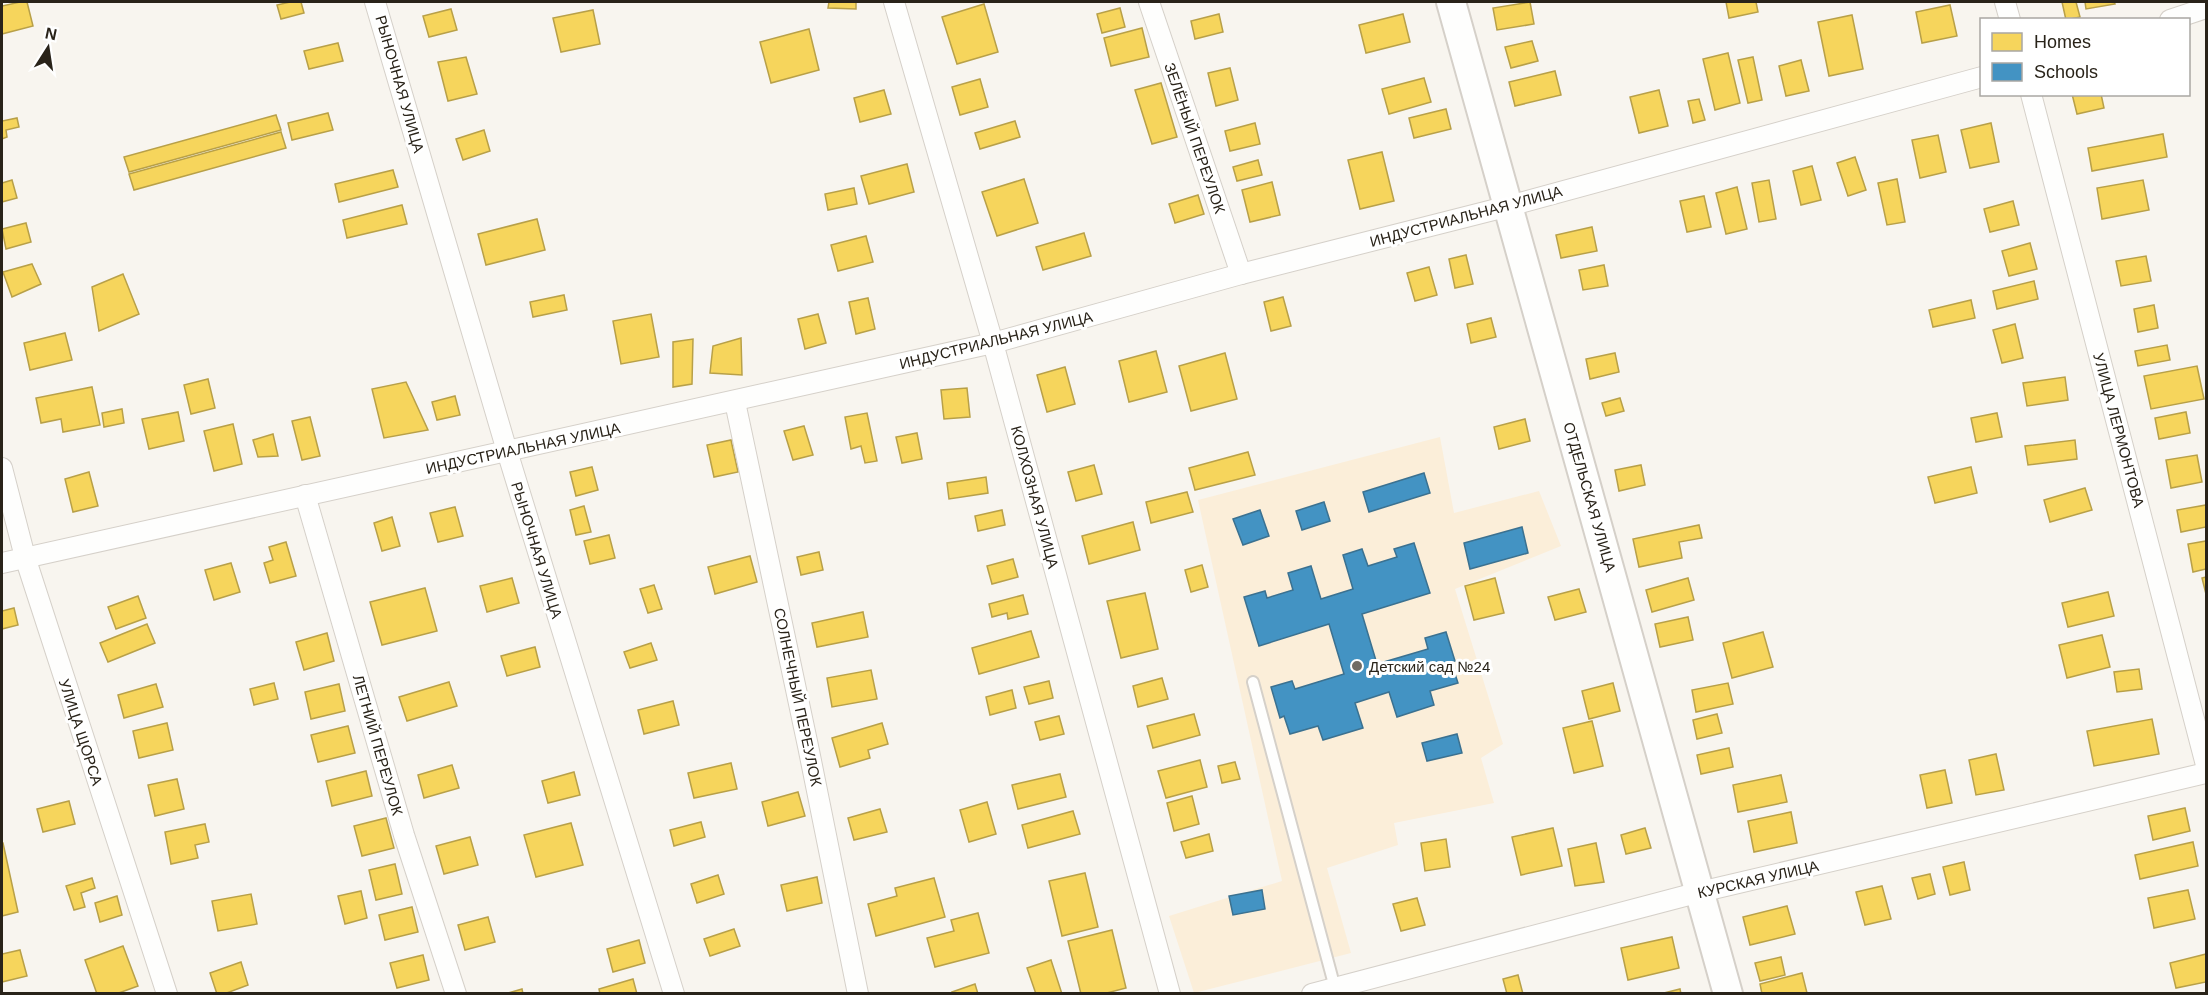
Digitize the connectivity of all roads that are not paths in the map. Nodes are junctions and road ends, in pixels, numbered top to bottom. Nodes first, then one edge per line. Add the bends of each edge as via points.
1 (375, 2) edge
2 (894, 2) edge
3 (1149, 2) edge
4 (1451, 2) edge
5 (2005, 2) edge
6 (2206, 8) edge
7 (2009, 18) edge
8 (2176, 18) edge
9 (1980, 78) edge
10 (2032, 96) edge
11 (1509, 206) junction
12 (1240, 274) junction
13 (993, 343) junction
14 (735, 402) junction
15 (507, 451) junction
16 (2, 468) edge
17 (305, 495) junction
18 (25, 557) junction
19 (2, 563) edge
20 (1253, 682) dead end
21 (2206, 765) edge
22 (2206, 773) edge
23 (1700, 892) junction
24 (1335, 988) junction
25 (167, 993) edge
26 (456, 993) edge
27 (674, 993) edge
28 (858, 993) edge
29 (1170, 993) edge
30 (1312, 993) edge
31 (1728, 993) edge

1 - 15 street, РЫНОЧНАЯ УЛИЦА
2 - 13 street, КОЛХОЗНАЯ УЛИЦА
3 - 12 street, ЗЕЛЁНЫЙ ПЕРЕУЛОК
4 - 11 street, ОТДЕЛЬСКАЯ УЛИЦА
5 - 7 street
6 - 8 street
9 - 11 street, ИНДУСТРИАЛЬНАЯ УЛИЦА
10 - 21 street, УЛИЦА ЛЕРМОНТОВА
11 - 12 street, ИНДУСТРИАЛЬНАЯ УЛИЦА
11 - 23 street, ОТДЕЛЬСКАЯ УЛИЦА
12 - 13 street, ИНДУСТРИАЛЬНАЯ УЛИЦА
13 - 14 street, ИНДУСТРИАЛЬНАЯ УЛИЦА
13 - 29 street, КОЛХОЗНАЯ УЛИЦА
14 - 15 street, ИНДУСТРИАЛЬНАЯ УЛИЦА
14 - 28 street, СОЛНЕЧНЫЙ ПЕРЕУЛОК
15 - 17 street, ИНДУСТРИАЛЬНАЯ УЛИЦА
15 - 27 street, РЫНОЧНАЯ УЛИЦА
16 - 18 street, УЛИЦА ЩОРСА
17 - 18 street, ИНДУСТРИАЛЬНАЯ УЛИЦА
17 - 26 street, ЛЕТНИЙ ПЕРЕУЛОК via 404,834
18 - 19 street, ИНДУСТРИАЛЬНАЯ УЛИЦА
18 - 25 street, УЛИЦА ЩОРСА
20 - 24 lane
22 - 23 street, КУРСКАЯ УЛИЦА
23 - 24 street, КУРСКАЯ УЛИЦА
23 - 31 street, ОТДЕЛЬСКАЯ УЛИЦА
24 - 30 street, КУРСКАЯ УЛИЦА

